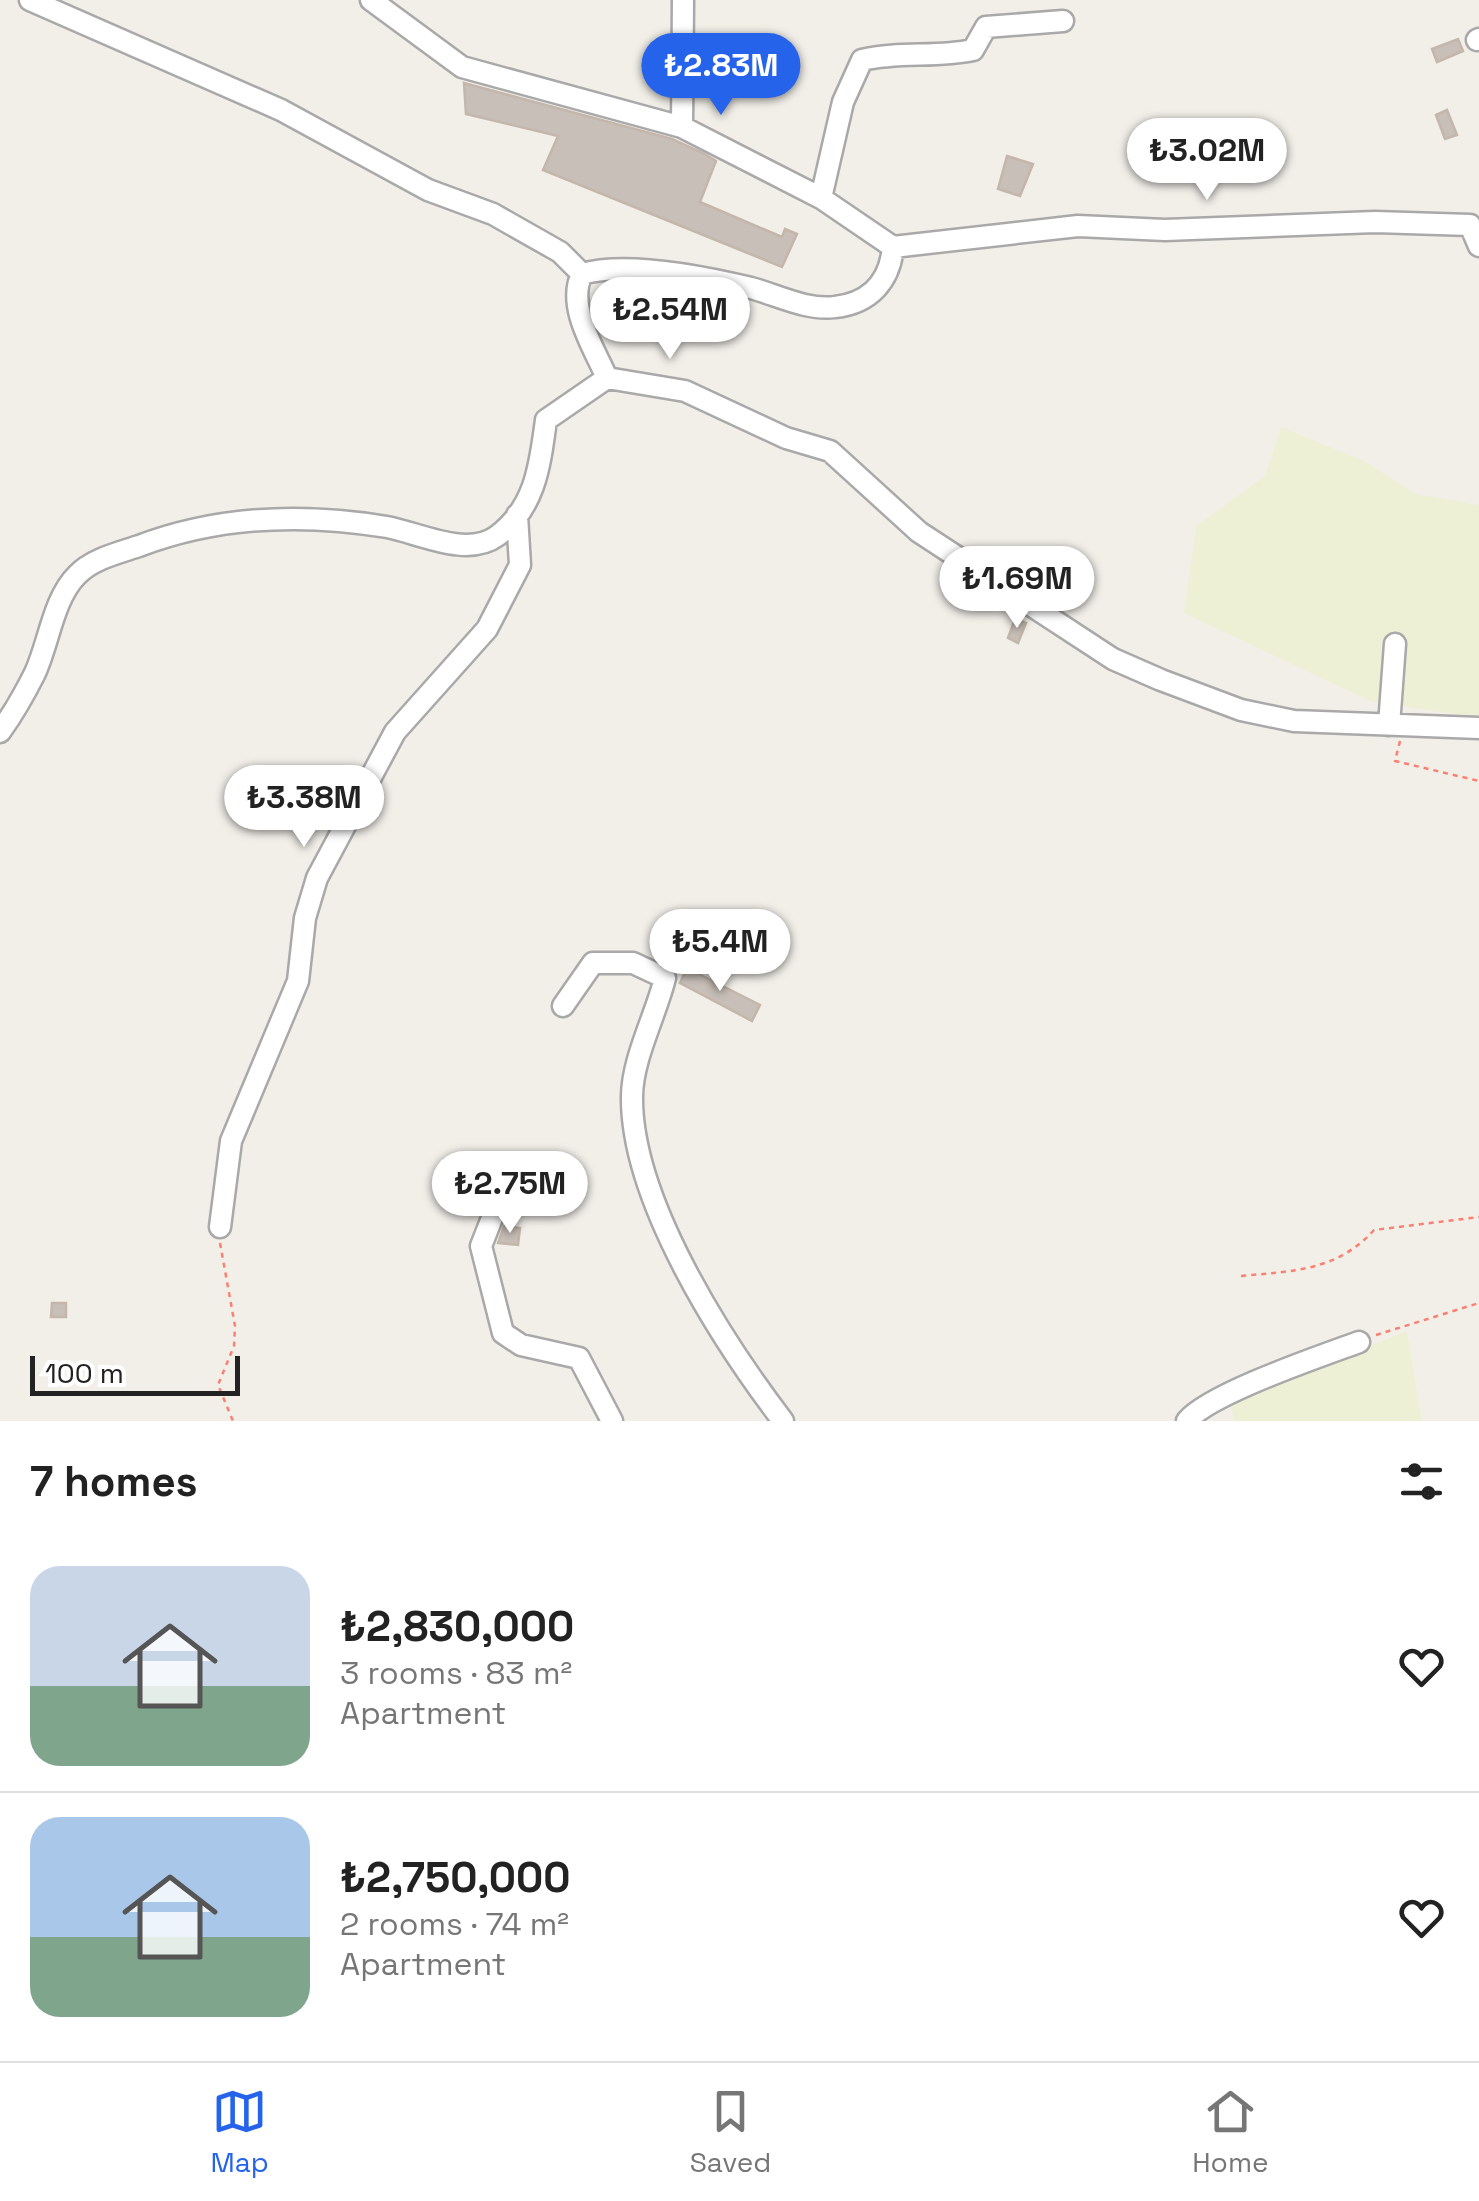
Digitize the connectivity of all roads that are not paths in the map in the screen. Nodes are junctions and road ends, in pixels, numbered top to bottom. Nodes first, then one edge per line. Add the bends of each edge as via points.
1 (30, 0) edge
2 (371, 0) edge
3 (683, 0) edge
4 (1062, 21) dead end
5 (682, 126) junction
6 (821, 198) junction
7 (1477, 235) edge
8 (893, 247) junction
9 (582, 274) junction
10 (607, 378) junction
11 (516, 515) junction
12 (1395, 644) dead end
13 (1389, 725) junction
14 (1479, 728) edge
15 (0, 732) edge
16 (563, 1006) dead end
17 (505, 1186) dead end
18 (220, 1226) road end
19 (1358, 1342) road end
20 (612, 1421) edge
21 (782, 1421) edge
22 (1186, 1421) edge

1 - 9 street via 281,110 428,190 493,214 560,252
2 - 5 street via 462,67
3 - 5 street
4 - 6 street via 986,28 973,50 946,56 893,53 862,60 843,102
5 - 6 street
6 - 8 street
7 - 8 street via 1470,226 1450,222 1078,226
8 - 9 street via 890,273 875,292 835,308 706,279 605,268
9 - 10 street via 574,289
10 - 11 street via 546,420 538,477
10 - 13 street via 685,391 786,438 830,450 920,532 1129,666 1241,710 1294,721
11 - 15 street via 496,537 472,544 344,521 193,526 96,562 76,576 63,598 35,673
11 - 18 street via 520,565 487,628 395,732 317,878 298,981 231,1140
12 - 13 street
13 - 14 street
16 - 21 street via 593,962 633,962 666,978 632,1096 646,1176 714,1323
17 - 20 street via 481,1246 503,1332 521,1345 579,1358
19 - 22 street via 1228,1396

